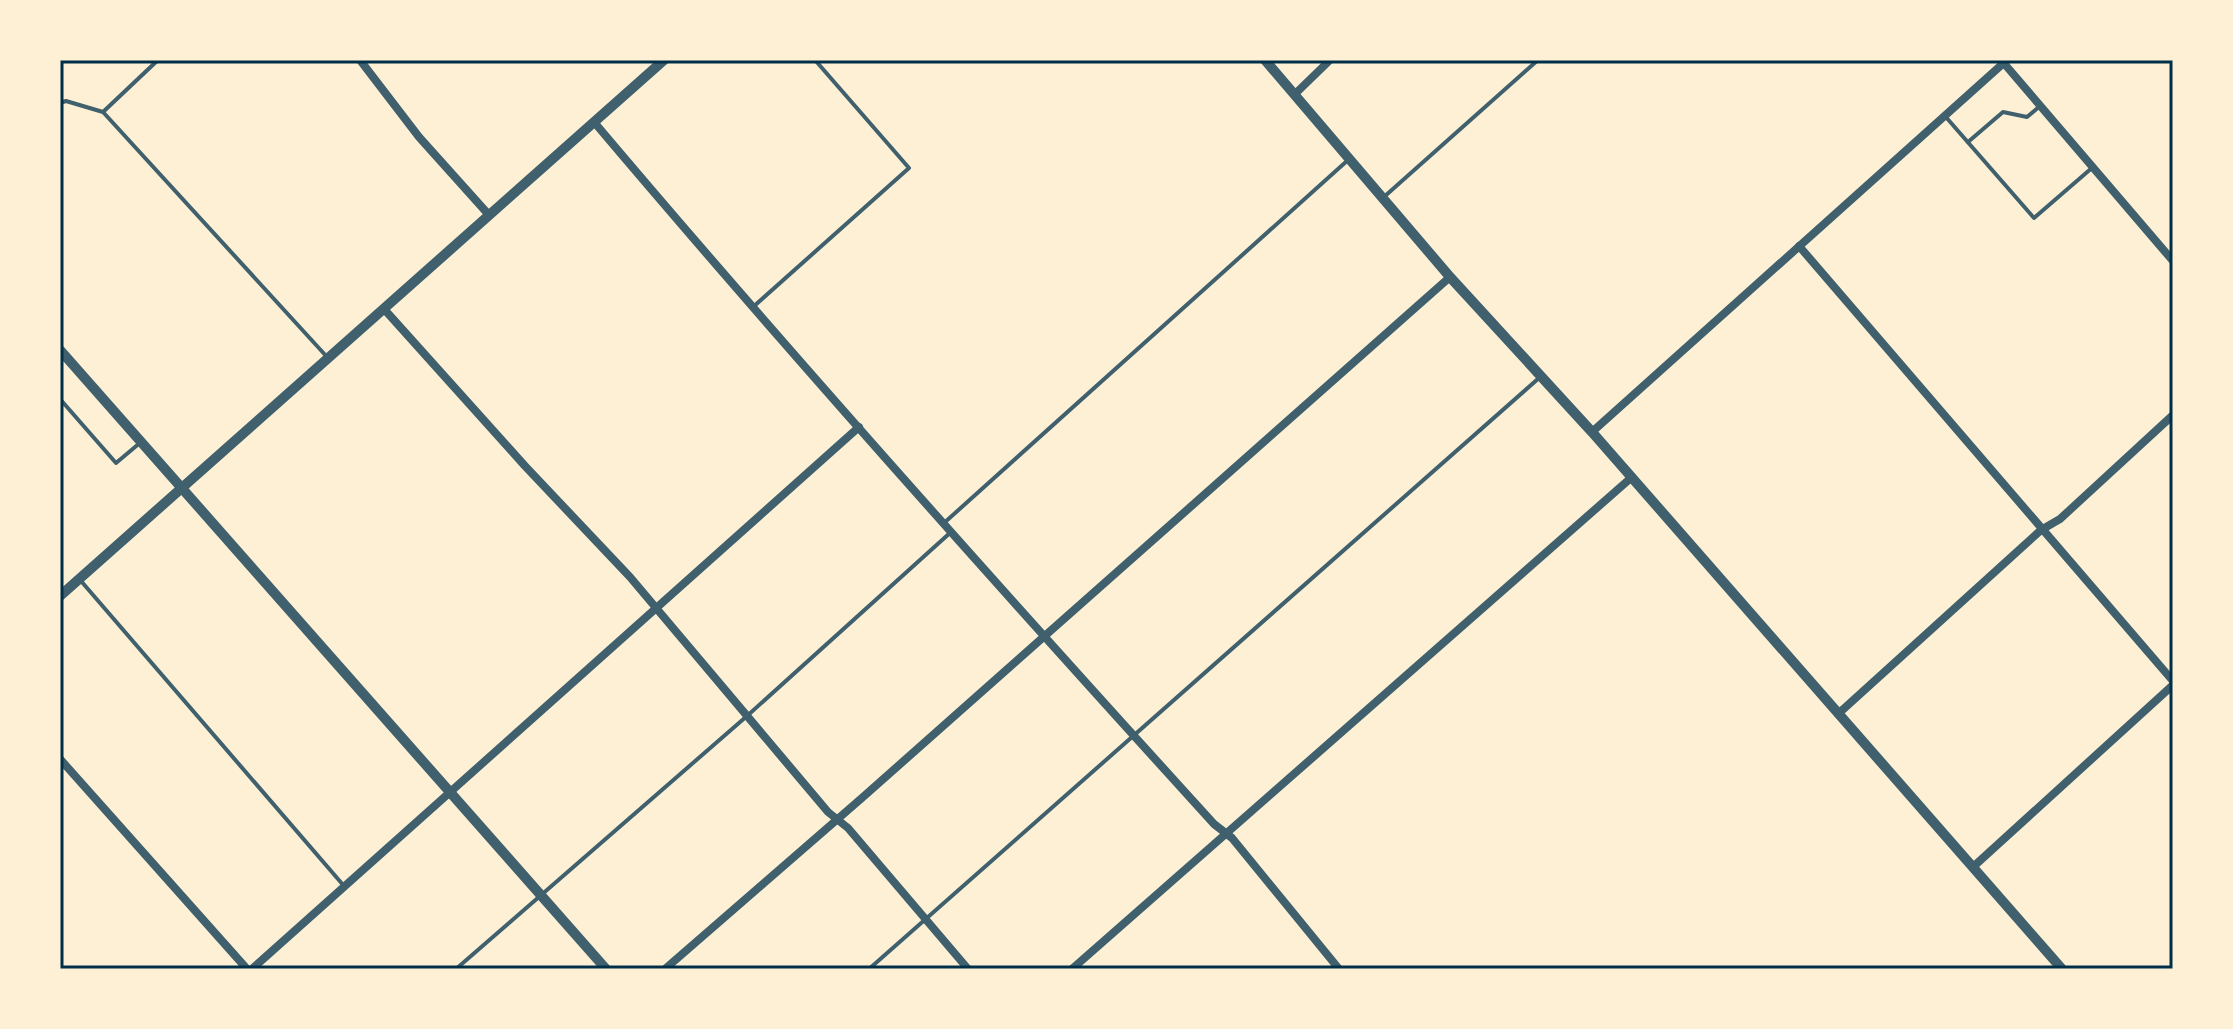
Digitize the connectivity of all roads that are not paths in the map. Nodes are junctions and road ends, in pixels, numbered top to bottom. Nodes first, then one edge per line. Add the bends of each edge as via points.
1 (158, 60) edge
2 (360, 60) edge
3 (664, 60) edge
4 (815, 60) edge
5 (1265, 60) edge
6 (1330, 60) edge
7 (1538, 60) edge
8 (2004, 61) edge
9 (1295, 94) junction
10 (60, 103) edge
11 (2040, 106) junction
12 (103, 112) junction
13 (1945, 116) junction
14 (594, 122) junction
15 (1968, 142) junction
16 (1350, 159) junction
17 (2093, 167) junction
18 (1383, 198) junction
19 (489, 215) junction
20 (1799, 246) junction
21 (2173, 261) edge
22 (1450, 277) junction
23 (753, 307) junction
24 (384, 309) junction
25 (60, 350) edge
26 (328, 358) junction
27 (1541, 376) junction
28 (60, 399) edge
29 (2173, 415) edge
30 (859, 427) junction
31 (1592, 432) junction
32 (142, 442) junction
33 (1632, 477) junction
34 (182, 487) junction
35 (943, 523) junction
36 (2041, 530) junction
37 (951, 532) junction
38 (79, 579) junction
39 (60, 596) edge
40 (656, 608) junction
41 (1043, 636) junction
42 (2173, 683) edge
43 (1838, 714) junction
44 (747, 716) junction
45 (1133, 735) junction
46 (60, 759) edge
47 (450, 791) junction
48 (837, 819) junction
49 (1226, 833) junction
50 (1973, 867) junction
51 (344, 886) junction
52 (540, 894) junction
53 (926, 920) junction
54 (249, 969) edge
55 (456, 969) edge
56 (606, 969) edge
57 (665, 969) edge
58 (869, 969) edge
59 (968, 969) edge
60 (1072, 969) edge
61 (1339, 969) edge
62 (2062, 969) edge

1 - 12 lane
2 - 19 street
3 - 14 street
4 - 23 lane via 909,168
5 - 9 street
6 - 9 street
7 - 18 lane
8 - 11 street
8 - 13 street
9 - 16 street
10 - 12 lane
11 - 15 lane via 2027,117 2003,112
11 - 17 street
12 - 26 lane
13 - 15 lane
13 - 20 street
14 - 19 street
14 - 23 street
15 - 17 lane via 2034,218
16 - 18 street
16 - 35 lane
17 - 21 street
18 - 22 street
19 - 24 street
20 - 31 street
20 - 36 street
22 - 27 street
22 - 41 street
23 - 30 street
24 - 26 street
24 - 40 street
25 - 32 street
26 - 34 street
27 - 31 street
27 - 45 lane
28 - 32 lane via 116,463
29 - 36 street via 2060,519
30 - 35 street
30 - 40 street
31 - 33 street
32 - 34 street
33 - 43 street
33 - 49 street
34 - 38 street
34 - 47 street
35 - 37 street
36 - 42 street
36 - 43 street
37 - 41 street
37 - 44 lane
38 - 39 street
38 - 51 lane
40 - 44 street
40 - 47 street
41 - 45 street
41 - 48 street
42 - 50 street
43 - 50 street
44 - 48 street
44 - 52 lane
45 - 49 street
45 - 53 lane
46 - 54 street
47 - 51 street
47 - 52 street
48 - 53 street
48 - 57 street
49 - 60 street
49 - 61 street
50 - 62 street
51 - 54 street
52 - 55 lane
52 - 56 street
53 - 58 lane
53 - 59 street

